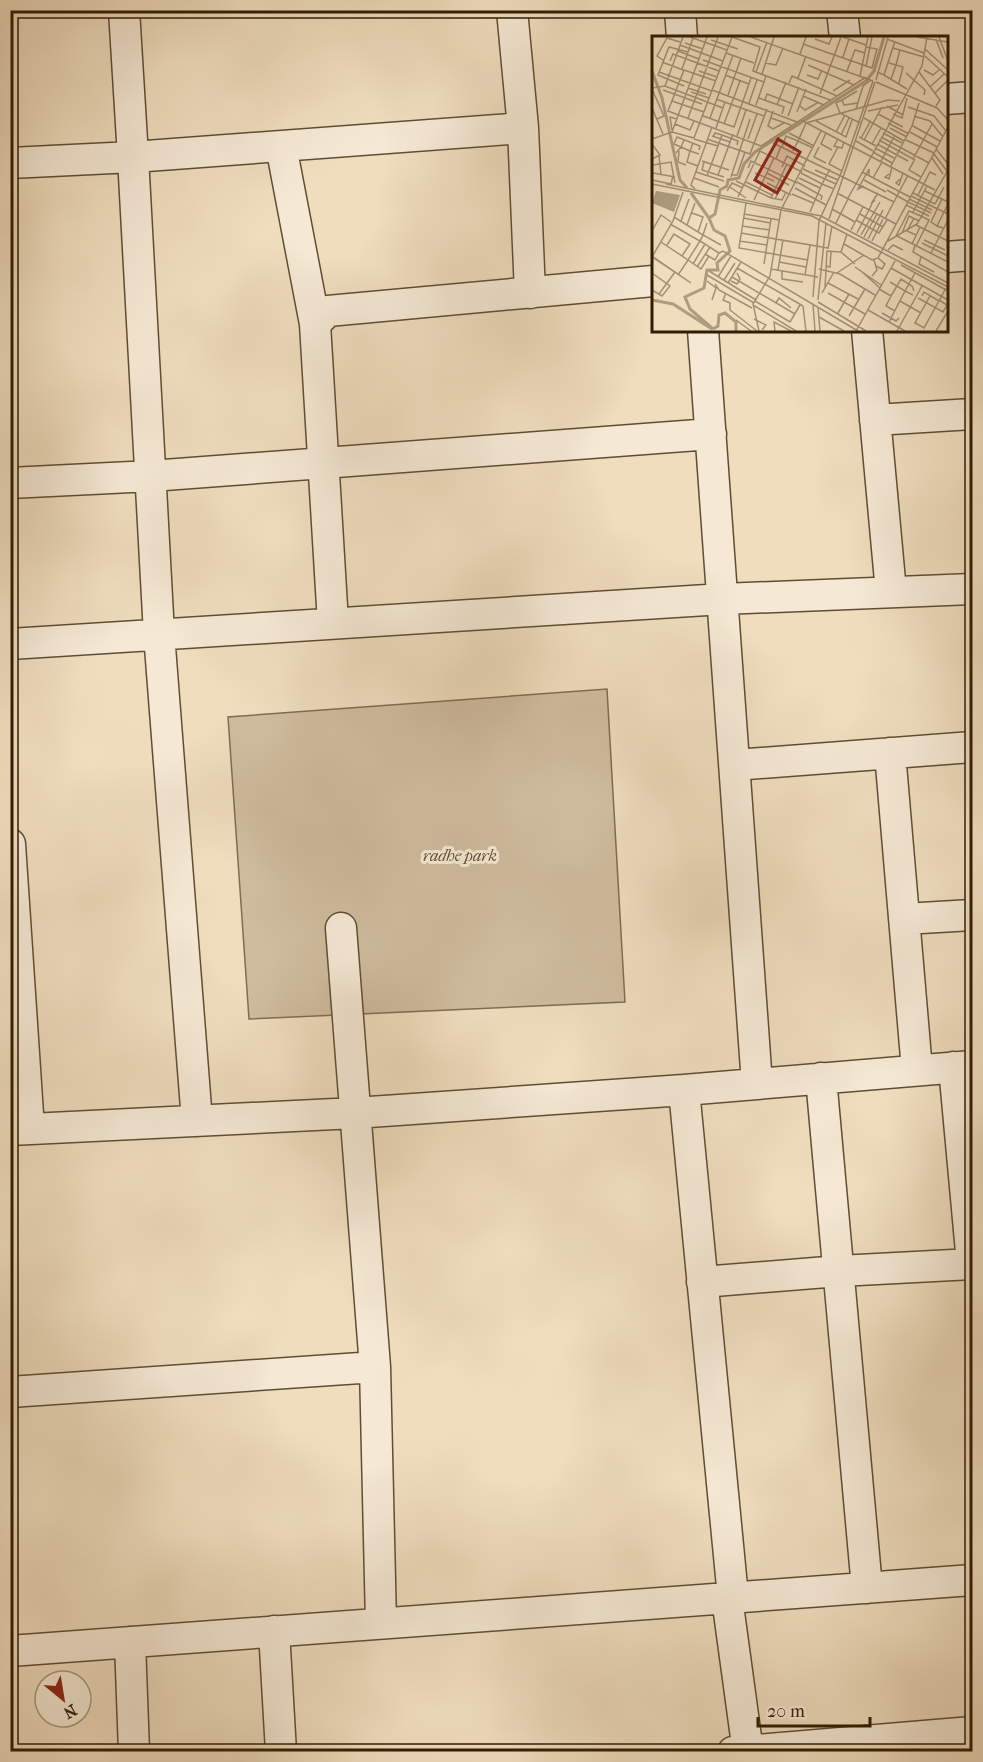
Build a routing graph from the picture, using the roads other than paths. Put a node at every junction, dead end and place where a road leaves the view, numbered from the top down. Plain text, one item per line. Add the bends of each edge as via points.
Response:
1 (124, 10) edge
2 (512, 10) edge
3 (680, 10) edge
4 (842, 10) edge
5 (682, 36) edge
6 (844, 36) edge
7 (972, 97) edge
8 (947, 99) edge
9 (523, 128) junction
10 (281, 146) junction
11 (134, 157) junction
12 (10, 163) edge
13 (972, 255) edge
14 (947, 257) edge
15 (652, 281) edge
16 (530, 292) junction
17 (315, 324) junction
18 (703, 332) edge
19 (867, 332) edge
20 (972, 414) edge
21 (875, 420) junction
22 (711, 434) junction
23 (323, 464) junction
24 (151, 476) junction
25 (10, 483) edge
26 (972, 589) edge
27 (891, 592) junction
28 (723, 599) junction
29 (333, 623) junction
30 (159, 634) junction
31 (10, 644) edge
32 (972, 747) edge
33 (890, 753) junction
34 (735, 765) junction
35 (10, 844) edge
36 (972, 915) edge
37 (904, 919) junction
38 (341, 928) dead end
39 (14, 964) edge
40 (963, 1066) edge
41 (917, 1070) junction
42 (821, 1078) junction
43 (757, 1084) junction
44 (684, 1090) junction
45 (355, 1113) junction
46 (197, 1121) junction
47 (20, 1130) edge
48 (972, 1263) edge
49 (839, 1271) junction
50 (702, 1282) junction
51 (375, 1367) junction
52 (10, 1392) edge
53 (972, 1580) edge
54 (867, 1587) junction
55 (730, 1598) junction
56 (381, 1623) junction
57 (274, 1631) junction
58 (130, 1642) junction
59 (10, 1652) edge
60 (972, 1732) edge
61 (743, 1751) edge
62 (134, 1752) edge
63 (281, 1752) edge

1 - 11 street
2 - 9 street
3 - 5 street
4 - 6 street
7 - 8 street
9 - 10 street
9 - 16 street
10 - 11 street
10 - 17 street
11 - 12 street
11 - 24 street
13 - 14 street
15 - 16 street
16 - 17 street via 328,311
17 - 23 street
18 - 22 street
19 - 21 street
20 - 21 street
21 - 27 street
22 - 23 street
22 - 28 street
23 - 24 street
23 - 29 street
24 - 25 street
24 - 30 street
26 - 27 street
27 - 28 street
28 - 29 street
28 - 34 street
29 - 30 street
30 - 31 street
30 - 46 street
32 - 33 street
33 - 34 street
33 - 37 street
34 - 43 street
35 - 39 street
36 - 37 street
37 - 41 street
38 - 45 street
39 - 47 street
40 - 41 street
40 - 48 street
41 - 42 street
42 - 43 street
42 - 49 street
43 - 44 street
44 - 45 street
44 - 50 street
45 - 46 street
45 - 51 street
46 - 47 street
48 - 49 street
49 - 50 street
49 - 54 street
50 - 55 street
51 - 52 street
51 - 56 street
53 - 54 street
54 - 55 street
55 - 56 street
55 - 61 street
56 - 57 street
57 - 58 street
57 - 63 street
58 - 59 street
58 - 62 street
60 - 61 street

